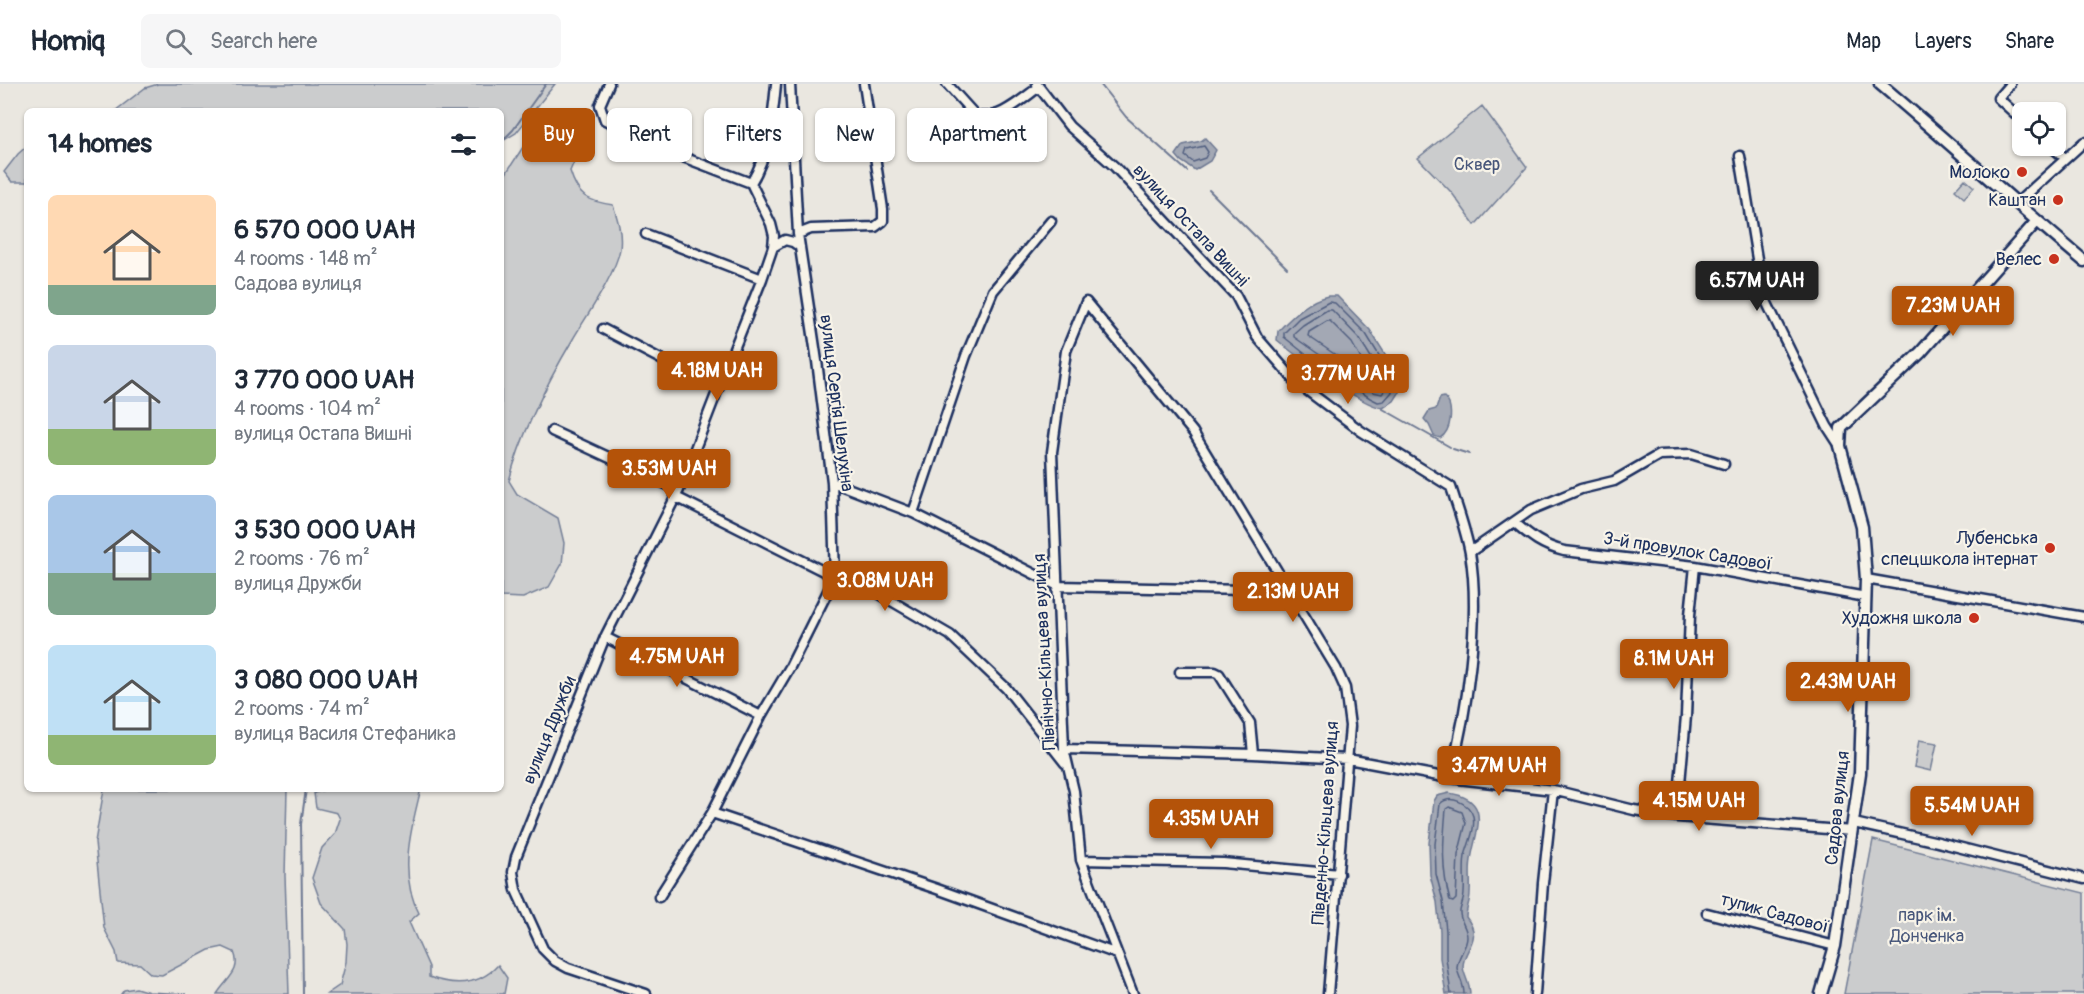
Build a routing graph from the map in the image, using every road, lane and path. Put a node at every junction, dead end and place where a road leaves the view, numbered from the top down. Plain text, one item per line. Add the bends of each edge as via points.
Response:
1 (609, 84) edge
2 (776, 84) edge
3 (790, 84) edge
4 (864, 84) edge
5 (947, 84) edge
6 (1880, 84) edge
7 (2010, 84) edge
8 (1038, 86) edge
9 (2012, 111) edge
10 (2083, 144) edge
11 (1740, 156) dead end
12 (2063, 156) edge
13 (2065, 158) junction
14 (751, 183) junction
15 (2017, 203) junction
16 (1051, 221) dead end
17 (2037, 221) junction
18 (646, 234) dead end
19 (798, 234) junction
20 (773, 247) junction
21 (800, 248) junction
22 (2084, 261) edge
23 (762, 279) junction
24 (1086, 302) joint
25 (603, 329) dead end
26 (718, 388) junction
27 (552, 431) dead end
28 (1840, 441) junction
29 (1724, 464) dead end
30 (832, 482) junction
31 (678, 494) junction
32 (913, 513) junction
33 (1514, 522) junction
34 (1470, 552) junction
35 (1695, 566) junction
36 (835, 577) junction
37 (1866, 579) junction
38 (1058, 586) junction
39 (1288, 591) junction
40 (1866, 597) junction
41 (2084, 617) edge
42 (605, 637) junction
43 (1179, 672) dead end
44 (762, 716) junction
45 (1064, 749) junction
46 (1253, 754) junction
47 (1348, 759) junction
48 (1068, 766) junction
49 (1449, 778) junction
50 (1553, 790) junction
51 (712, 813) junction
52 (1677, 817) junction
53 (1853, 827) junction
54 (1081, 861) junction
55 (1339, 874) junction
56 (2084, 879) edge
57 (659, 897) dead end
58 (1707, 913) dead end
59 (1835, 946) junction
60 (1118, 954) junction
61 (636, 993) edge
62 (646, 994) edge
63 (1133, 994) edge
64 (1328, 994) edge
65 (1535, 994) edge
66 (1821, 994) edge

1 - 14 street via 600,105 605,120 675,154
2 - 14 street via 761,167
3 - 19 street, вулиця Сергія Шелухіна
4 - 19 street via 883,221 875,227 811,229
5 - 8 street, вулиця Остапа Вишні via 980,117 997,114
6 - 15 main road
7 - 9 street via 1998,98
8 - 34 street, вулиця Остапа Вишні via 1069,126 1115,167 1236,296 1257,337 1296,382 1361,430 1451,487
10 - 13 street
11 - 28 street, Садова вулиця via 1767,303 1827,426
12 - 13 street
13 - 15 street
14 - 20 street, вулиця Дружби via 773,230
15 - 17 main road
16 - 32 street via 993,291 966,357
17 - 22 main road
17 - 28 main road via 1921,352 1841,428
18 - 23 street
19 - 21 street, вулиця Сергія Шелухіна
20 - 21 street via 784,240
20 - 23 street, вулиця Дружби
21 - 30 street, вулиця Сергія Шелухіна
23 - 26 street, вулиця Дружби
24 - 38 street, Північно-Кільцева вулиця via 1066,351 1052,452
24 - 39 street, Південно-Кільцева вулиця via 1193,432
25 - 26 street
26 - 31 street, вулиця Дружби
27 - 31 street
28 - 37 main road, Садова вулиця via 1862,527
29 - 33 street via 1691,454 1659,455 1614,481 1560,497
30 - 32 street
30 - 36 street, вулиця Сергія Шелухіна
31 - 36 street
31 - 42 street, вулиця Дружби
32 - 38 street
33 - 34 street
33 - 35 street, 3-й провулок Садової via 1550,548
34 - 49 street, вулиця Остапа Вишні via 1470,664
35 - 40 street, 3-й провулок Садової
35 - 52 street
36 - 44 street, вулиця Сергія Шелухіна
36 - 48 street via 876,592 950,635 1006,688
37 - 40 main road, Садова вулиця
37 - 41 street
38 - 39 street
38 - 45 street, Північно-Кільцева вулиця
39 - 47 street, Південно-Кільцева вулиця via 1345,688 1350,726
40 - 53 main road, Садова вулиця via 1860,773
42 - 44 street
42 - 61 street, вулиця Дружби via 513,872 516,890 543,949 555,961
43 - 46 street via 1219,674 1250,723
44 - 51 street, вулиця Сергія Шелухіна
45 - 46 street
45 - 48 street, Північно-Кільцева вулиця
46 - 47 street
47 - 49 street
47 - 55 street, Південно-Кільцева вулиця
48 - 54 street, Північно-Кільцева вулиця
49 - 50 street
50 - 52 street
50 - 65 street
51 - 57 street, вулиця Сергія Шелухіна
51 - 60 street
52 - 53 street
53 - 56 street via 1949,844
53 - 59 main road, Садова вулиця
54 - 55 street via 1223,863
54 - 60 street, Північно-Кільцева вулиця
55 - 64 street, Південно-Кільцева вулиця
58 - 59 street, тупик Садової
59 - 66 main road, Садова вулиця
60 - 63 street, Північно-Кільцева вулиця
61 - 62 street, вулиця Дружби

